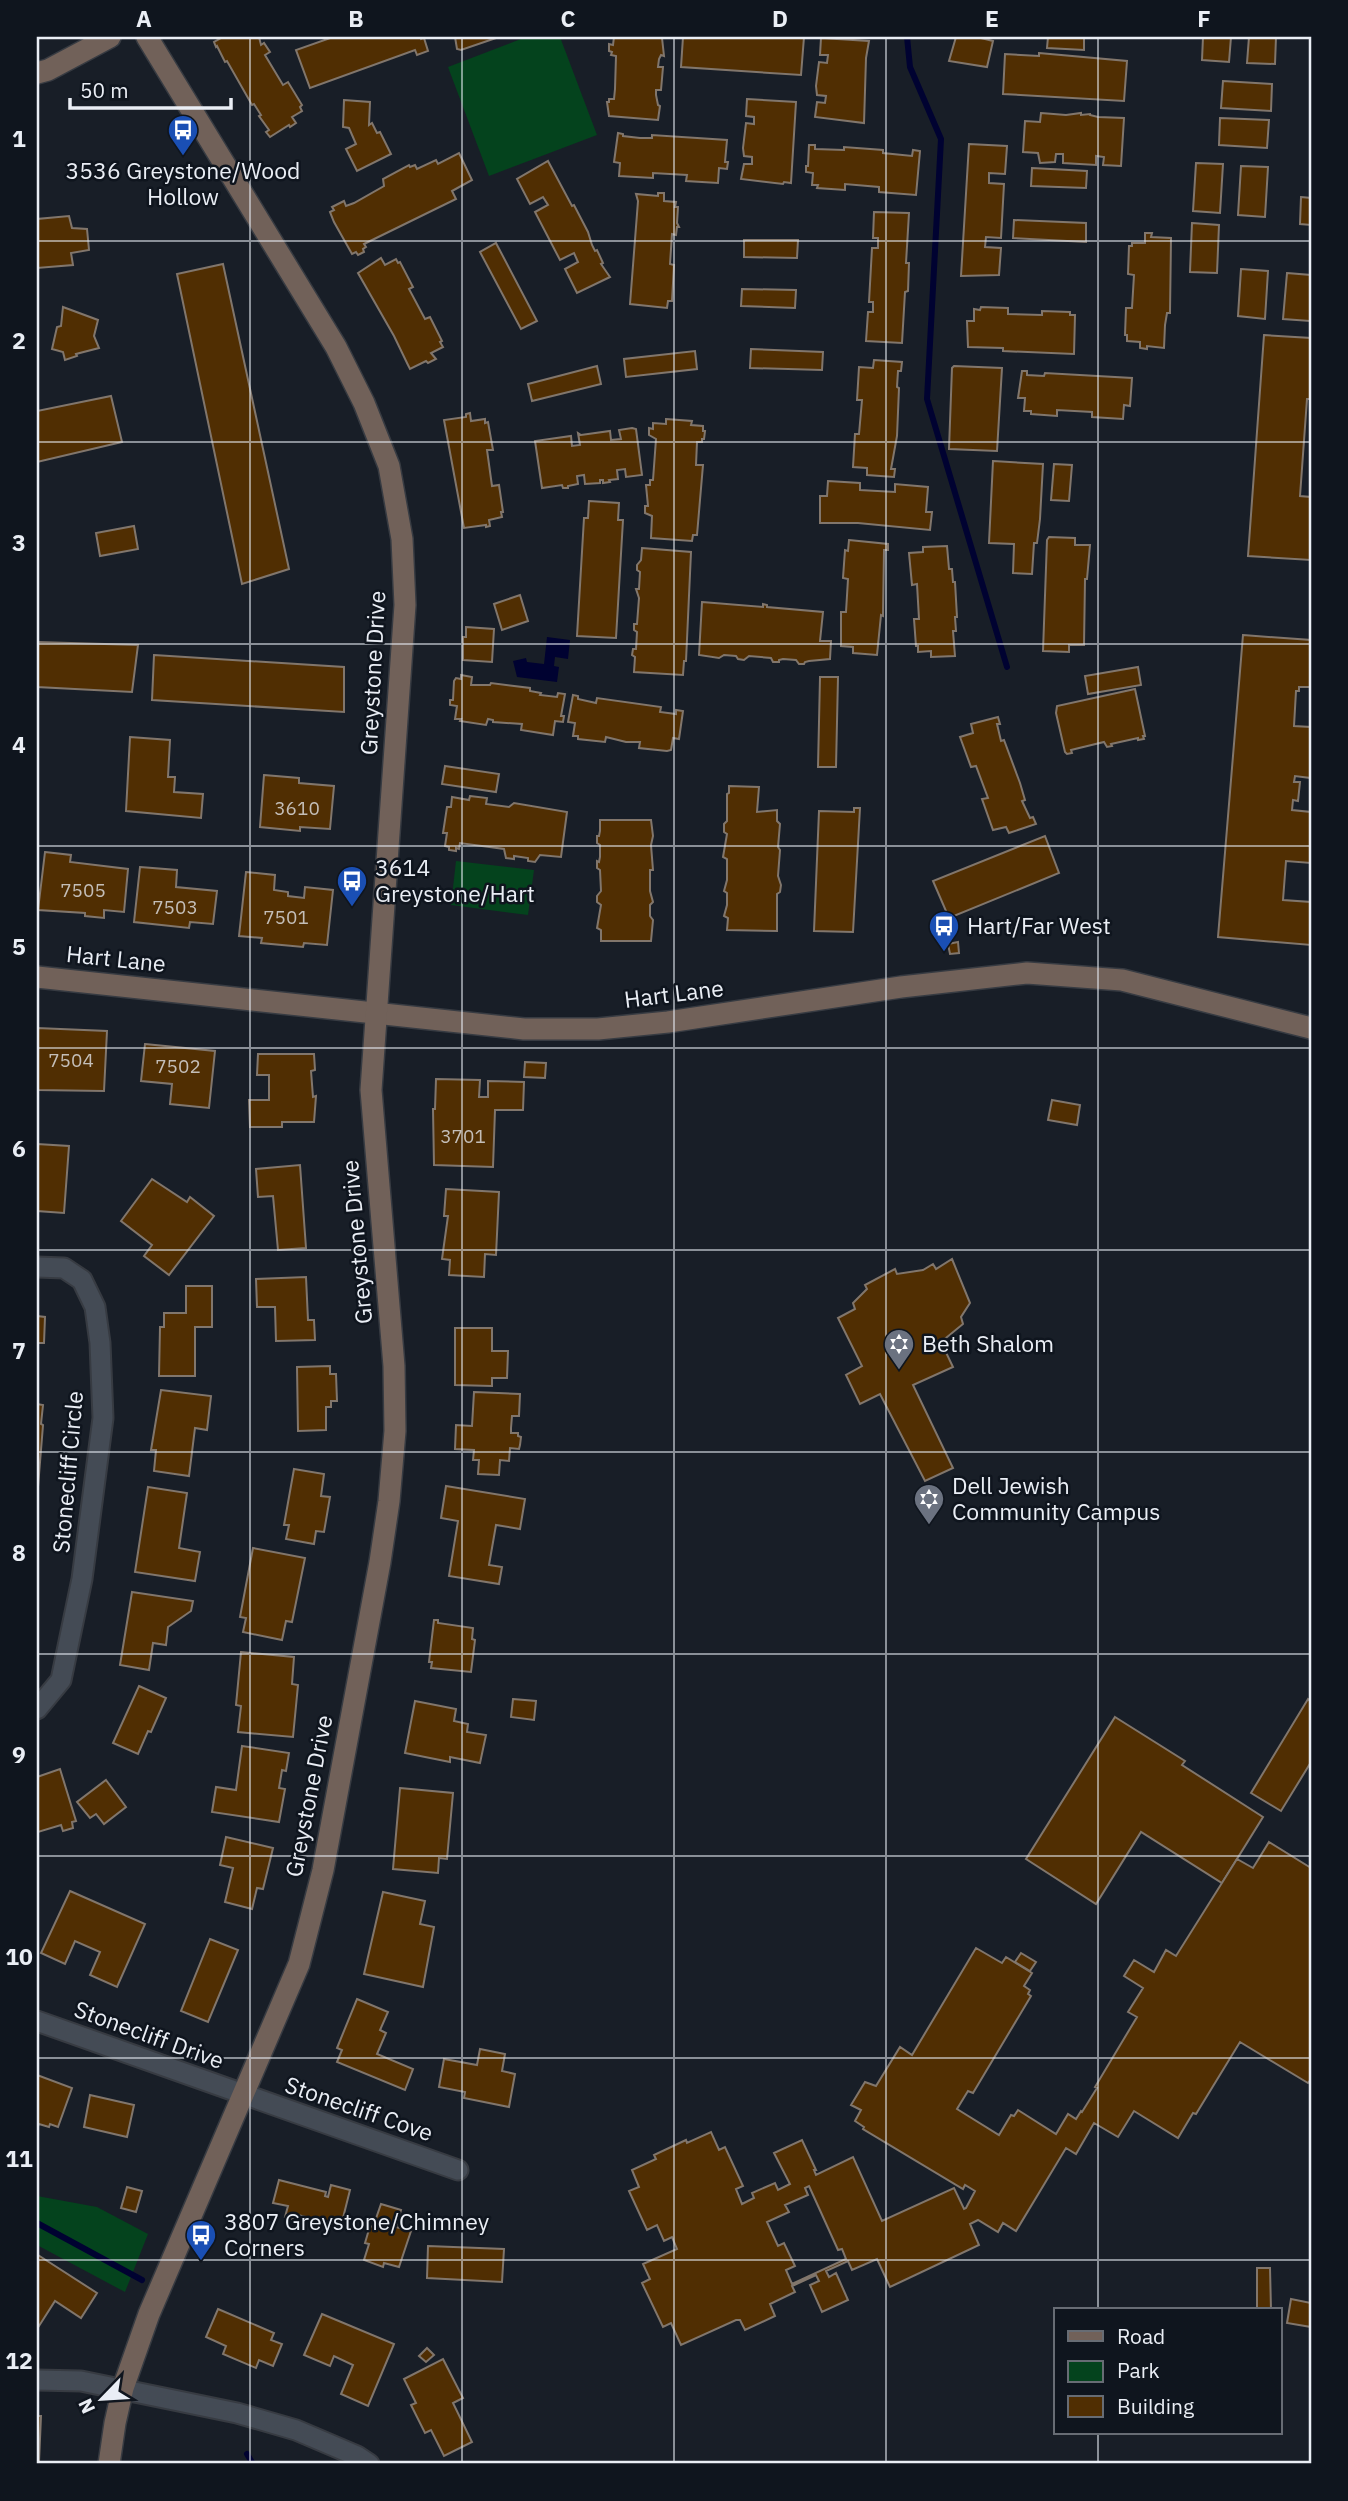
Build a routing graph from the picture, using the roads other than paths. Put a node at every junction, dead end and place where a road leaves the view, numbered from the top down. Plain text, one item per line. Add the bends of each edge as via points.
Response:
1 (110, 37) edge
2 (147, 37) edge
3 (37, 73) edge
4 (37, 977) edge
5 (377, 1012) junction
6 (1311, 1028) edge
7 (37, 1267) edge
8 (37, 1709) edge
9 (37, 2021) edge
10 (244, 2095) junction
11 (458, 2170) dead end
12 (37, 2380) edge
13 (123, 2388) junction
14 (109, 2464) edge
15 (369, 2464) edge

1 - 3 street
2 - 5 street, Greystone Drive via 335,347 389,466 402,539 405,605
4 - 5 street, Hart Lane
5 - 6 street, Hart Lane via 524,1029 598,1029 1027,973 1122,980
5 - 10 street, Greystone Drive via 371,1090 394,1366 389,1501 323,1870 299,1964
7 - 8 street, Stonecliff Circle via 64,1268 82,1280 95,1307 103,1418 82,1579 61,1680
9 - 10 street, Stonecliff Drive
10 - 11 street, Stonecliff Cove
10 - 13 street, Greystone Drive via 149,2314
12 - 13 street
13 - 14 street, Greystone Drive
13 - 15 street via 296,2430

